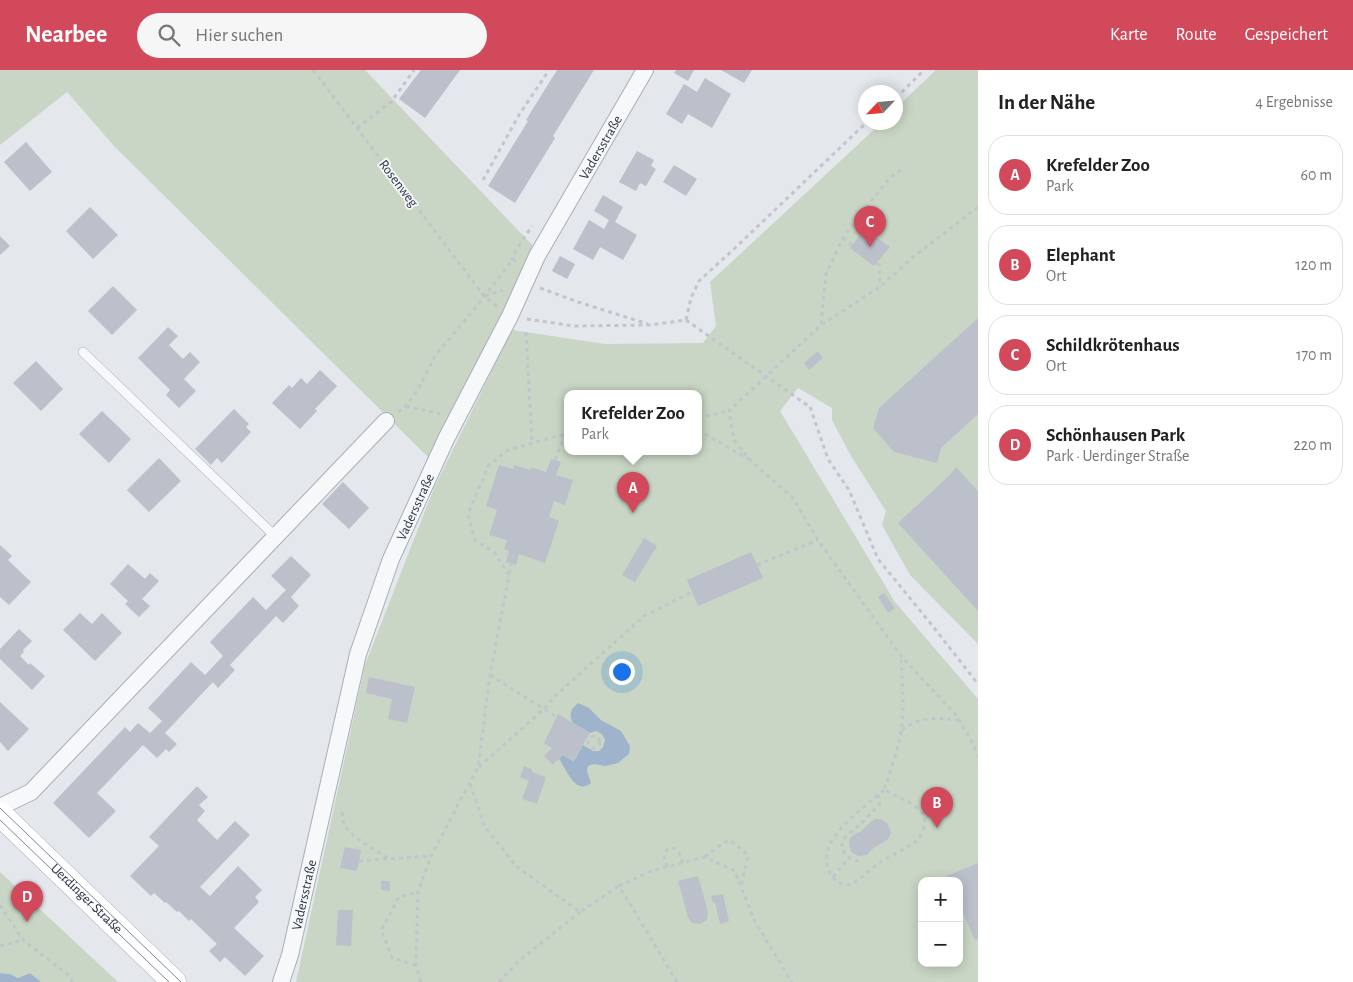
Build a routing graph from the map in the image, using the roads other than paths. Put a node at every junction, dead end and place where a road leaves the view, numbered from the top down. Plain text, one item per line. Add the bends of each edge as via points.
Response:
1 (645, 70) edge
2 (83, 352) dead end
3 (386, 421) dead end
4 (275, 536) junction
5 (0, 807) edge
6 (0, 814) edge
7 (174, 982) edge
8 (281, 982) edge

1 - 8 street, Vadersstraße via 537,256 392,559 358,654
2 - 4 lane
3 - 4 street
4 - 5 street via 32,792
6 - 7 main road, Uerdinger Straße

